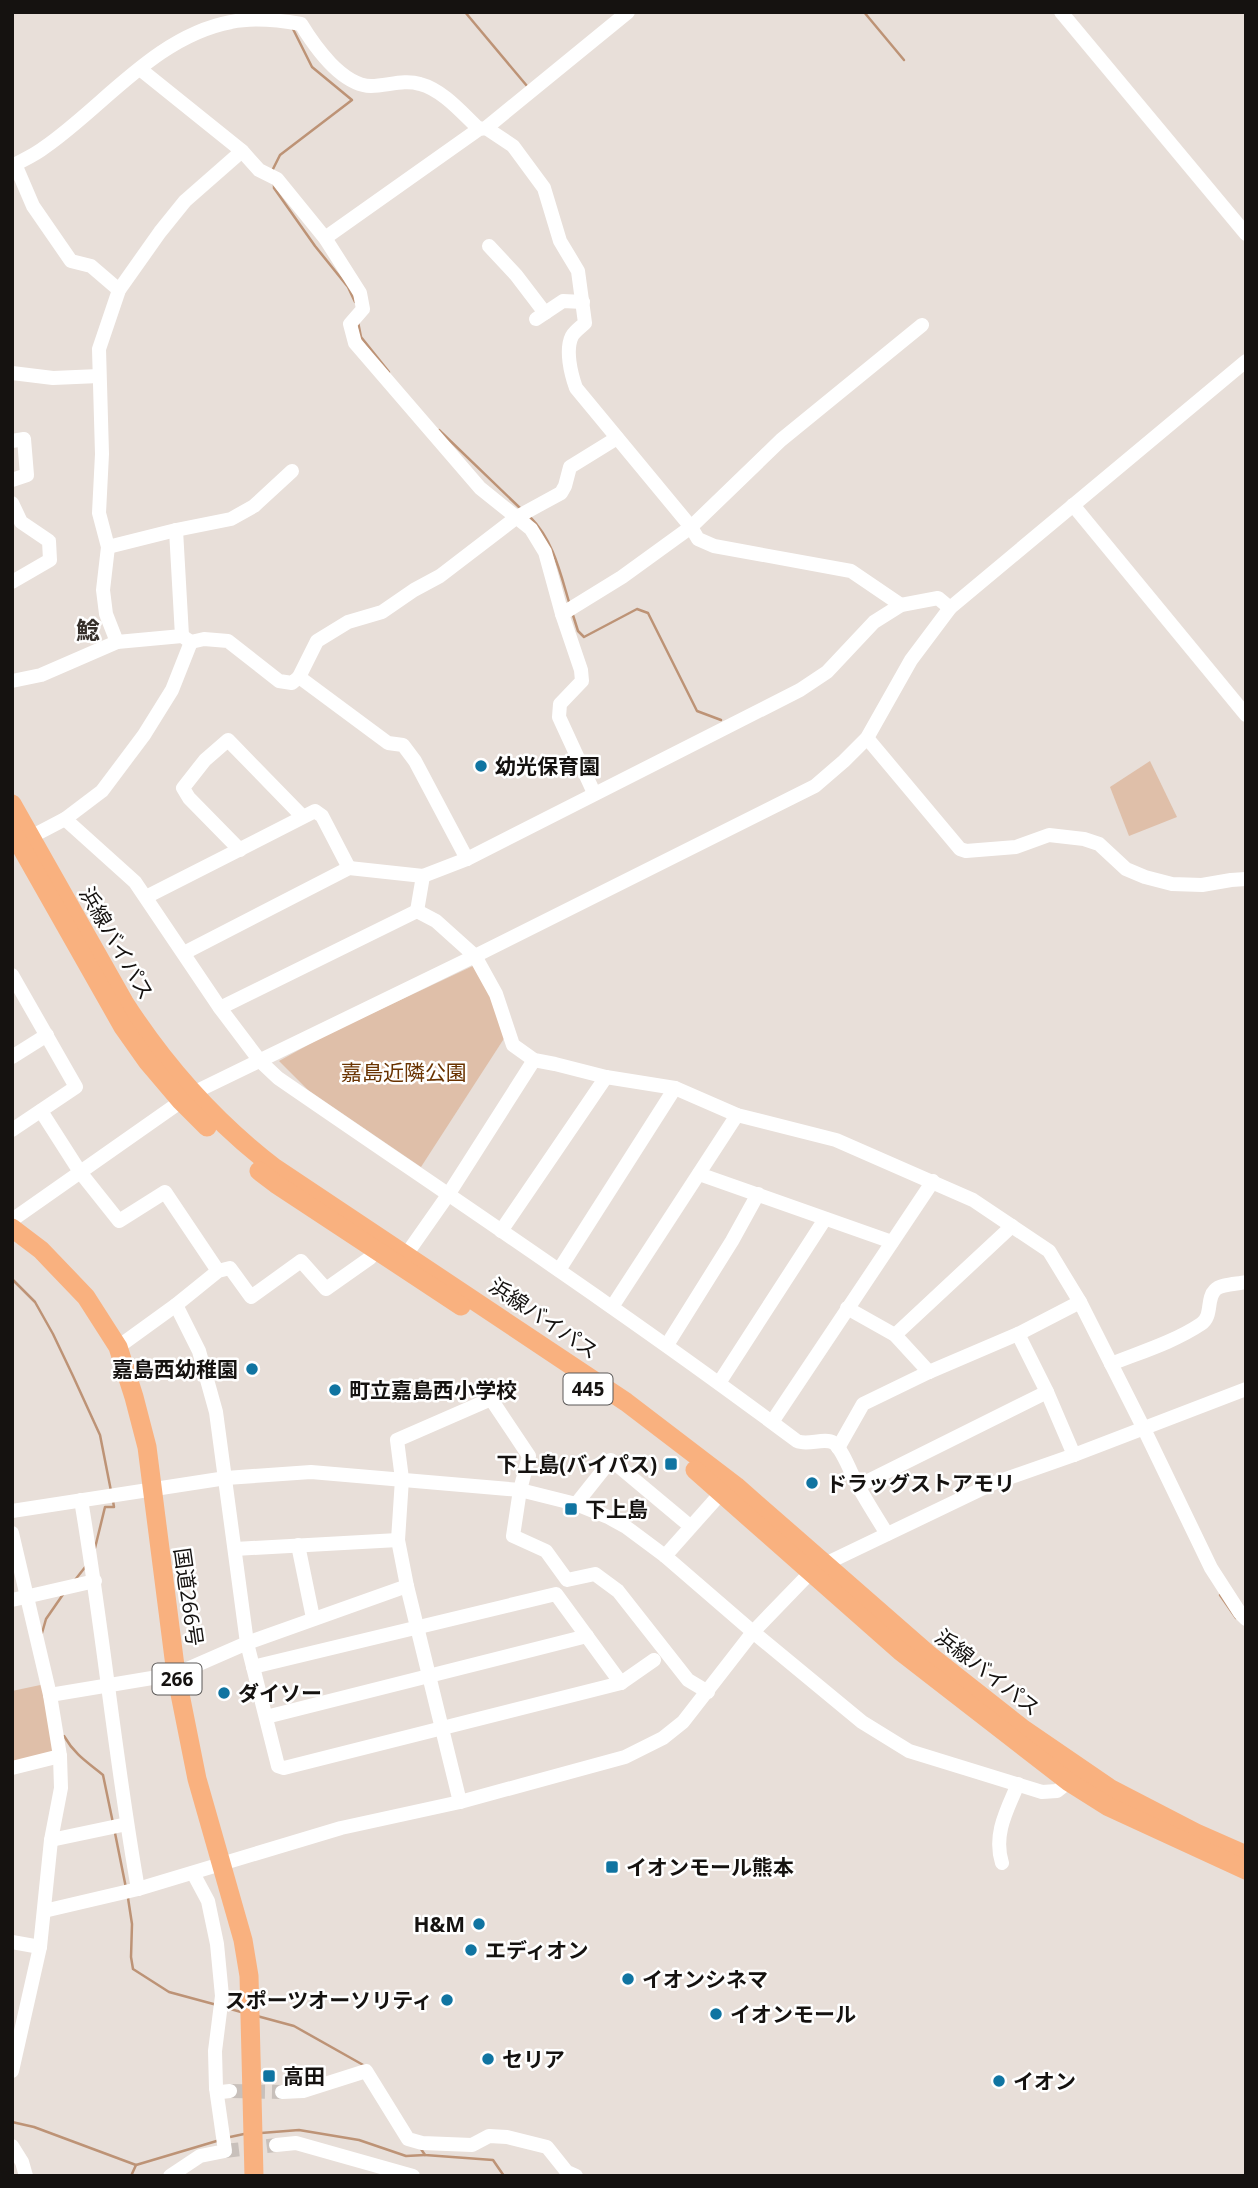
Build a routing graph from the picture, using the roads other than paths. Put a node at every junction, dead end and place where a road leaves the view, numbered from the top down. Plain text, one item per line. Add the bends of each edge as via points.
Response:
1 (628, 12) edge
2 (1061, 12) edge
3 (140, 69) junction
4 (483, 128) junction
5 (242, 152) junction
6 (14, 165) edge
7 (1246, 234) edge
8 (325, 238) junction
9 (489, 246) dead end
10 (120, 290) junction
11 (583, 302) junction
12 (922, 325) dead end
13 (1246, 361) edge
14 (19, 373) edge
15 (99, 376) junction
16 (617, 438) junction
17 (12, 441) edge
18 (292, 471) dead end
19 (12, 480) edge
20 (12, 503) edge
21 (1073, 505) junction
22 (517, 517) junction
23 (691, 527) junction
24 (176, 530) junction
25 (108, 547) junction
26 (12, 582) edge
27 (901, 605) junction
28 (950, 608) junction
29 (562, 614) junction
30 (186, 639) junction
31 (117, 642) junction
32 (299, 677) junction
33 (12, 681) edge
34 (1246, 715) edge
35 (867, 738) junction
36 (594, 793) junction
37 (12, 804) edge
38 (302, 816) junction
39 (65, 819) junction
40 (19, 839) edge
41 (240, 850) junction
42 (467, 859) junction
43 (349, 868) junction
44 (423, 876) junction
45 (1246, 879) edge
46 (146, 897) junction
47 (417, 911) junction
48 (184, 953) junction
49 (475, 957) junction
50 (14, 983) edge
51 (220, 1008) junction
52 (47, 1035) junction
53 (12, 1057) edge
54 (534, 1060) junction
55 (260, 1061) junction
56 (606, 1077) junction
57 (675, 1088) junction
58 (187, 1097) junction
59 (41, 1111) junction
60 (737, 1115) junction
61 (12, 1130) edge
62 (80, 1172) junction
63 (699, 1174) junction
64 (933, 1181) junction
65 (758, 1194) junction
66 (447, 1195) junction
67 (825, 1219) junction
68 (12, 1220) edge
69 (1012, 1226) junction
70 (12, 1228) edge
71 (501, 1231) junction
72 (892, 1242) junction
73 (370, 1258) dead end
74 (402, 1260) junction
75 (559, 1270) junction
76 (218, 1271) junction
77 (1246, 1282) edge
78 (1080, 1303) junction
79 (176, 1306) junction
80 (612, 1307) junction
81 (847, 1308) junction
82 (1018, 1334) junction
83 (895, 1335) junction
84 (667, 1345) junction
85 (118, 1347) junction
86 (1111, 1364) junction
87 (929, 1372) junction
88 (719, 1382) junction
89 (1246, 1389) edge
90 (1047, 1392) junction
91 (772, 1422) junction
92 (1144, 1429) junction
93 (838, 1448) junction
94 (1074, 1455) junction
95 (226, 1478) junction
96 (402, 1479) junction
97 (858, 1486) junction
98 (152, 1489) junction
99 (729, 1489) junction
100 (520, 1490) junction
101 (81, 1500) junction
102 (576, 1504) junction
103 (12, 1511) edge
104 (690, 1526) junction
105 (12, 1533) edge
106 (887, 1534) junction
107 (398, 1540) junction
108 (298, 1545) junction
109 (235, 1549) junction
110 (665, 1556) junction
111 (817, 1568) junction
112 (95, 1581) junction
113 (407, 1586) junction
114 (20, 1599) edge
115 (313, 1618) junction
116 (1246, 1619) edge
117 (417, 1627) junction
118 (753, 1632) junction
119 (587, 1636) junction
120 (247, 1643) junction
121 (654, 1660) dead end
122 (253, 1667) junction
123 (176, 1674) junction
124 (429, 1677) junction
125 (621, 1683) junction
126 (109, 1684) junction
127 (708, 1692) junction
128 (50, 1695) junction
129 (266, 1717) junction
130 (442, 1727) junction
131 (60, 1756) junction
132 (12, 1768) edge
133 (1076, 1777) junction
134 (1018, 1784) junction
135 (460, 1802) junction
136 (127, 1824) junction
137 (51, 1840) junction
138 (1246, 1855) edge
139 (1002, 1863) dead end
140 (220, 1865) junction
141 (1246, 1870) edge
142 (193, 1872) junction
143 (138, 1889) junction
144 (44, 1911) junction
145 (12, 1942) edge
146 (40, 1947) junction
147 (12, 2071) edge
148 (282, 2092) tunnel mouth
149 (276, 2145) tunnel mouth
150 (12, 2146) edge
151 (26, 2176) edge
152 (170, 2176) edge
153 (254, 2176) edge
154 (413, 2176) edge
155 (576, 2176) edge

1 - 4 street
2 - 7 street
3 - 4 street via 160,53 230,22 294,23 351,79 373,86 421,84
3 - 5 street
3 - 6 street via 44,148
4 - 8 street
4 - 11 street via 513,146 544,188 560,241 578,271
5 - 8 street via 258,170 277,178
5 - 10 street via 185,201
6 - 10 street via 33,206 71,261 91,266
8 - 22 street via 360,293 363,309 350,324 355,343 461,468
9 - 11 street via 516,275 540,316 563,301
10 - 15 street via 99,349
11 - 16 street via 584,323 570,344 570,372 576,388
12 - 23 street via 781,440
13 - 21 street
14 - 15 street
15 - 25 street via 99,513
16 - 22 street via 570,467 561,493
16 - 23 street
17 - 19 street via 24,439 27,475
18 - 24 street via 254,506 231,519
20 - 26 street via 20,522 49,541 50,560
21 - 28 street
21 - 34 street
22 - 29 street via 545,552
22 - 32 street via 440,576 382,612 348,622 317,641
23 - 27 street via 698,539 713,546 851,570
23 - 29 street
24 - 25 street
24 - 30 street
25 - 31 street via 103,590
27 - 28 street via 939,598
27 - 36 street via 874,622 827,672 800,690
28 - 35 street via 911,660
29 - 36 street via 582,681 560,704 559,717
30 - 31 street
30 - 32 street via 228,641 279,681 292,683
30 - 39 street via 172,690 144,735 102,791
31 - 33 street via 41,675
32 - 42 street via 388,743 403,745
35 - 45 street via 960,849 1016,847 1049,835 1099,844 1126,869 1172,884
35 - 49 street via 816,786
36 - 42 street
37 - 40 highway, 浜線バイパス / 445
38 - 41 street
38 - 41 street via 228,740 183,788
38 - 43 street via 315,811 322,816
39 - 40 street
39 - 46 street
40 - 58 highway, 浜線バイパス / 445 via 122,1027 147,1061
41 - 46 street
42 - 44 street
43 - 44 street
43 - 48 street
44 - 47 street
46 - 48 street
47 - 49 street via 436,921
47 - 51 street
48 - 51 street
49 - 54 street via 496,994 513,1045
49 - 55 street
50 - 52 street
51 - 55 street
52 - 53 street
52 - 59 street via 76,1087
54 - 56 street
54 - 66 street
55 - 58 street
55 - 66 street
56 - 57 street
56 - 71 street
57 - 60 street
57 - 75 street
58 - 62 street
58 - 74 highway, 浜線バイパス / 445 via 231,1150 276,1184
59 - 61 street
59 - 62 street
60 - 63 street
60 - 64 street via 836,1140
62 - 68 street
62 - 76 street via 118,1221 165,1192
63 - 65 street
63 - 80 street
64 - 69 street
64 - 72 street
65 - 67 street
65 - 84 street
66 - 71 street
66 - 74 street
67 - 72 street
67 - 88 street
69 - 78 street via 1049,1251
69 - 83 street
70 - 85 highway, 国道266号 / 266 via 41,1250 86,1297
71 - 75 street
72 - 81 street
73 - 76 street via 326,1289 301,1261 251,1297 230,1268
74 - 99 highway, 浜線バイパス / 445
75 - 80 street
76 - 79 street
77 - 86 street via 1217,1288 1203,1323
78 - 82 street
78 - 86 street
79 - 85 street
79 - 95 street via 199,1351 216,1412
80 - 84 street
81 - 83 street
81 - 91 street
82 - 87 street
82 - 90 street
83 - 87 street
84 - 88 street
85 - 98 highway, 国道266号 / 266 via 146,1447
86 - 92 street
87 - 93 street via 863,1404
88 - 91 street
89 - 92 street
90 - 94 street
90 - 97 street
91 - 93 street via 796,1441 828,1441
92 - 94 street
92 - 116 street via 1211,1568
93 - 97 street
94 - 106 street via 994,1483
95 - 96 street via 312,1472
95 - 98 street
95 - 109 street
96 - 100 street
96 - 100 street via 397,1440 491,1399 529,1456
96 - 107 street
97 - 106 street
98 - 101 street
98 - 123 highway, 国道266号 / 266
99 - 104 street
99 - 111 highway, 浜線バイパス / 445
100 - 102 street
100 - 127 street via 513,1536 546,1551 568,1580 595,1574 618,1591 688,1680
101 - 103 street
101 - 112 street
102 - 104 street via 611,1461
102 - 110 street via 626,1527
104 - 110 street
105 - 114 street
106 - 111 street
107 - 108 street
107 - 113 street
108 - 109 street
108 - 115 street
109 - 120 street
110 - 118 street
111 - 118 street
111 - 133 highway, 浜線バイパス / 445 via 900,1651
112 - 114 street
112 - 126 street
113 - 115 street
113 - 117 street
114 - 128 street
115 - 120 street
117 - 119 street via 556,1594
117 - 122 street
117 - 124 street
118 - 127 street
118 - 134 street via 862,1722 909,1751
119 - 124 street
119 - 125 street
120 - 122 street
120 - 123 street
121 - 125 street
122 - 129 street
123 - 126 street
123 - 140 highway, 国道266号 / 266
124 - 129 street
124 - 130 street
125 - 130 street
126 - 128 street
126 - 136 street
127 - 135 street via 683,1723 625,1758
128 - 131 street
129 - 130 street via 278,1766 284,1769
130 - 135 street
131 - 132 street
131 - 137 street via 61,1788
133 - 134 street via 1049,1792
133 - 138 highway, 浜線バイパス / 445 via 1111,1789
133 - 141 highway, 浜線バイパス / 445 via 1107,1806
134 - 139 street via 998,1840
135 - 140 street via 341,1828
136 - 137 street
136 - 143 street
137 - 144 street
140 - 142 street
140 - 153 highway, 国道266号 / 266 via 249,1976
142 - 143 street
142 - 152 street via 208,1901 220,1970 222,1996 215,2051 223,2090 225,2151 200,2156
143 - 144 street
144 - 146 street
145 - 146 street
146 - 147 street
148 - 155 street via 303,2091 366,2071 408,2139 472,2145 489,2136 507,2137 547,2147 567,2172
149 - 154 street via 296,2143
150 - 151 street

